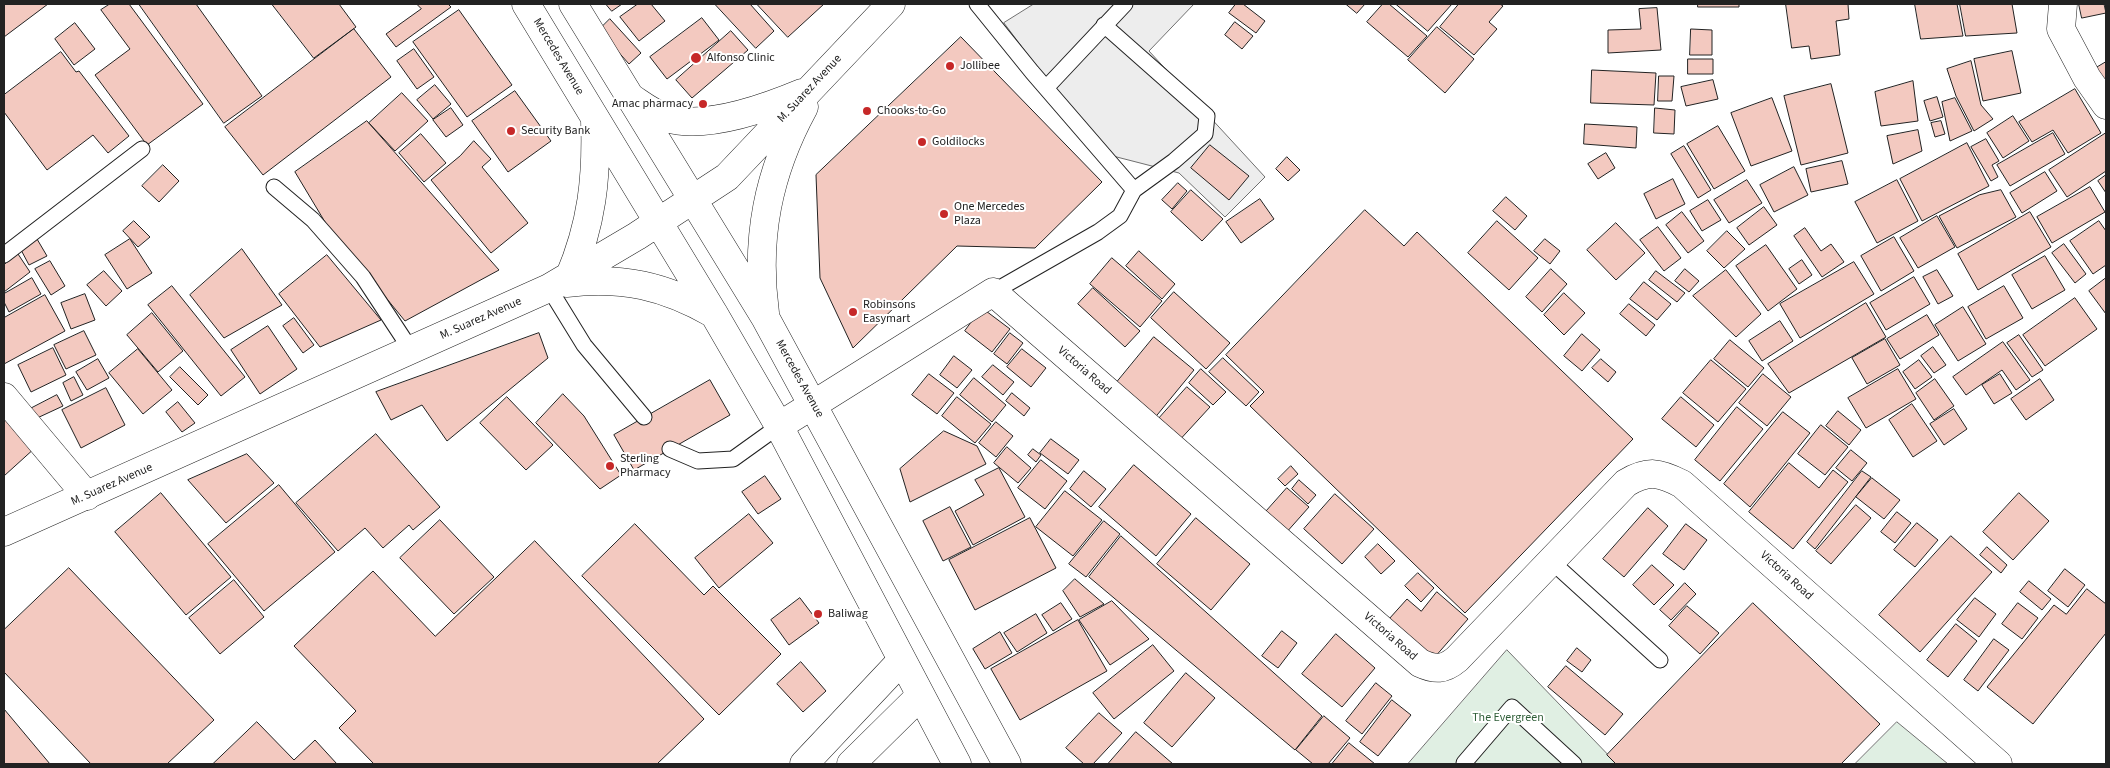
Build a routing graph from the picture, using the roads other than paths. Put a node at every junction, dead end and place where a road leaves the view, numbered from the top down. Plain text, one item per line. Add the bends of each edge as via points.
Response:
1 (526, 4) edge
2 (573, 4) edge
3 (891, 4) edge
4 (977, 4) edge
5 (1125, 4) edge
6 (2063, 4) edge
7 (1104, 25) junction
8 (813, 84) junction
9 (1046, 88) junction
10 (626, 94) junction
11 (2106, 104) edge
12 (594, 118) junction
13 (142, 149) dead end
14 (274, 187) dead end
15 (1134, 190) junction
16 (692, 200) junction
17 (658, 223) junction
18 (4, 255) edge
19 (559, 283) junction
20 (993, 292) junction
21 (714, 314) junction
22 (766, 319) junction
23 (410, 350) junction
24 (4, 397) edge
25 (813, 404) junction
26 (644, 417) dead end
27 (779, 426) junction
28 (670, 449) dead end
29 (87, 496) junction
30 (4, 532) edge
31 (1551, 561) junction
32 (1660, 660) dead end
33 (901, 662) junction
34 (920, 696) junction
35 (1464, 763) dead end
36 (804, 764) edge
37 (851, 764) edge
38 (957, 764) edge
39 (1007, 764) edge
40 (1574, 764) edge
41 (1998, 764) edge

1 - 12 street, Mercedes Avenue
2 - 10 street, Mercedes Avenue
3 - 8 street, M. Suarez Avenue
4 - 9 lane
5 - 7 lane
6 - 11 street via 2061,29 2087,78
7 - 9 lane
7 - 15 lane via 1207,116 1205,134
8 - 10 street via 740,114 697,121 667,118
8 - 16 street, M. Suarez Avenue via 727,177
8 - 22 street via 786,143 769,194 761,258
9 - 15 lane
10 - 16 street, Mercedes Avenue
12 - 17 street, Mercedes Avenue
12 - 19 street via 593,197 582,245
13 - 18 lane
14 - 23 lane via 313,220 363,277
15 - 20 lane via 1120,216 1098,232
16 - 17 street, M. Suarez Avenue
16 - 22 street, Mercedes Avenue
17 - 19 street, M. Suarez Avenue
17 - 21 street, Mercedes Avenue
19 - 21 street via 591,280 631,282 670,292
19 - 23 street, M. Suarez Avenue
19 - 26 lane via 584,345
20 - 25 street
20 - 31 street, Victoria Road via 1420,663 1430,668 1440,669 1457,659
21 - 27 street, Mercedes Avenue
22 - 25 street, Mercedes Avenue
23 - 29 street, M. Suarez Avenue
24 - 29 street
25 - 27 street
25 - 39 street, Mercedes Avenue
27 - 28 lane via 733,459 698,461
27 - 33 street, Mercedes Avenue
29 - 30 street, M. Suarez Avenue
31 - 32 lane
31 - 41 street, Victoria Road via 1626,483 1639,475 1654,473 1668,476 1682,484
33 - 34 street, Mercedes Avenue
33 - 36 street
34 - 37 street
34 - 38 street, Mercedes Avenue
35 - 40 lane via 1512,707

